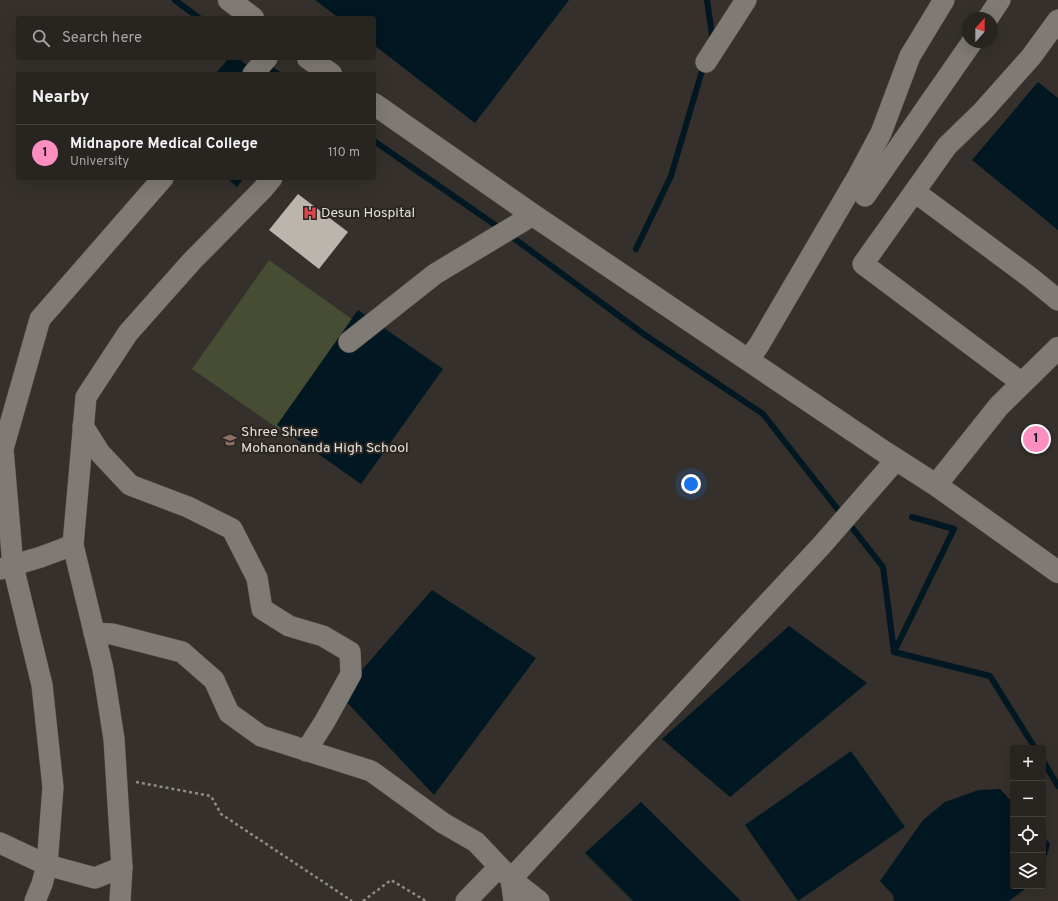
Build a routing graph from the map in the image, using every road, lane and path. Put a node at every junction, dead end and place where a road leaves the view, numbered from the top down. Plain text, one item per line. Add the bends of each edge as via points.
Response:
1 (229, 0) edge
2 (746, 0) edge
3 (944, 0) edge
4 (1000, 0) edge
5 (992, 12) edge
6 (250, 16) edge
7 (1058, 20) edge
8 (968, 48) edge
9 (265, 60) edge
10 (311, 60) edge
11 (706, 62) dead end
12 (255, 72) edge
13 (328, 72) edge
14 (376, 105) edge
15 (161, 180) edge
16 (270, 180) edge
17 (915, 192) junction
18 (865, 196) dead end
19 (533, 215) junction
20 (1058, 300) edge
21 (349, 342) dead end
22 (1058, 348) edge
23 (748, 360) junction
24 (1022, 383) junction
25 (83, 426) junction
26 (896, 460) junction
27 (936, 485) junction
28 (73, 545) junction
29 (6, 568) edge
30 (1058, 572) edge
31 (94, 633) junction
32 (306, 751) junction
33 (116, 778) junction
34 (0, 843) edge
35 (47, 865) junction
36 (122, 867) junction
37 (505, 873) junction
38 (35, 901) edge
39 (120, 901) edge
40 (352, 901) edge
41 (363, 901) edge
42 (426, 901) edge
43 (466, 901) edge
44 (514, 901) edge
45 (539, 901) edge

1 - 6 main road
2 - 11 street
3 - 23 street via 910,56 881,133 858,176
4 - 5 street
7 - 17 street via 1031,57 982,112 947,146
8 - 18 street
9 - 12 street
10 - 13 main road
14 - 19 main road
15 - 29 street via 40,319 3,449
16 - 25 street via 192,261 128,333 86,397
17 - 20 street
17 - 24 street via 863,264
19 - 21 street via 435,274
19 - 23 main road
22 - 24 main road
23 - 26 main road
24 - 27 main road via 999,406
25 - 28 street
25 - 32 street via 100,453 130,485 188,507 232,529 257,578 262,608 289,626 323,636 350,652 351,674
26 - 27 main road
26 - 37 street via 816,551
27 - 30 main road
28 - 29 street
28 - 31 street
29 - 35 street via 42,685 53,787
31 - 32 street via 112,634 182,652 214,680 229,713 261,736
31 - 33 street via 105,677 114,739
32 - 37 street via 371,771 443,823 476,842
33 - 36 street
33 - 40 path via 211,796 220,814
34 - 35 street
35 - 36 street via 95,878
35 - 38 street
36 - 39 street
37 - 43 street
37 - 44 street
37 - 45 street
41 - 42 path via 391,880

